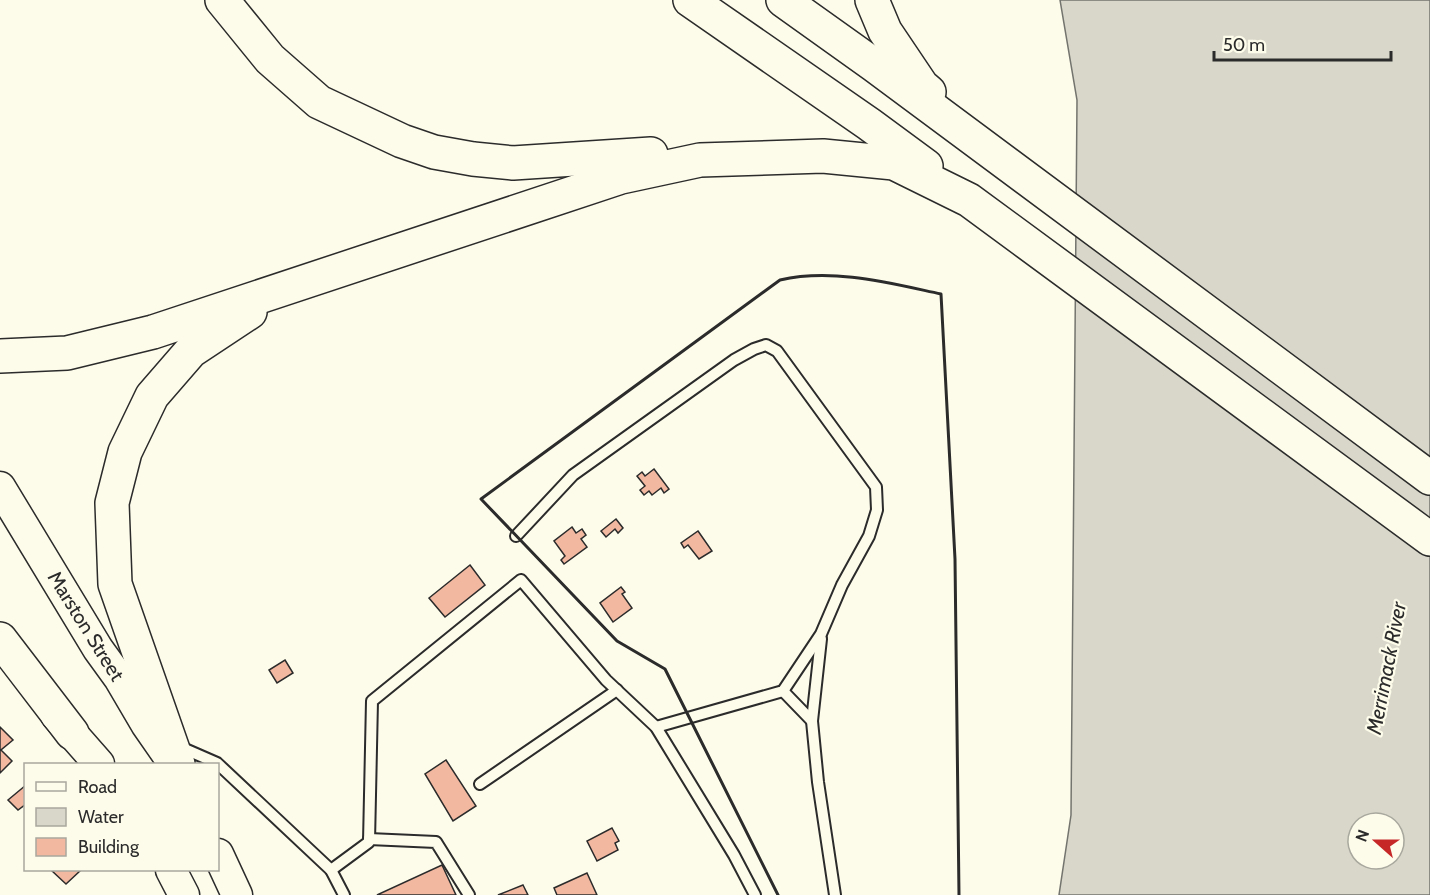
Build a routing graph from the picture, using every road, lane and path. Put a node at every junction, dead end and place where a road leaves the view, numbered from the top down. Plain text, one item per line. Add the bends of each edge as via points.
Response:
1 (222, 0) edge
2 (690, 0) edge
3 (783, 0) edge
4 (872, 0) edge
5 (700, 160) junction
6 (290, 287) junction
7 (0, 356) edge
8 (1430, 471) edge
9 (1430, 478) edge
10 (0, 487) edge
11 (516, 536) dead end
12 (1430, 538) edge
13 (821, 634) junction
14 (0, 639) edge
15 (0, 652) edge
16 (617, 690) junction
17 (783, 691) junction
18 (812, 722) junction
19 (656, 727) junction
20 (72, 733) junction
21 (174, 757) edge
22 (97, 763) edge
23 (217, 763) edge
24 (219, 765) edge
25 (480, 784) dead end
26 (369, 839) junction
27 (219, 856) edge
28 (331, 870) junction
29 (172, 871) edge
30 (184, 895) edge
31 (237, 895) edge
32 (344, 895) edge
33 (469, 895) edge
34 (755, 895) edge
35 (835, 895) edge

1 - 5 highway via 270,59 319,102 434,152 513,163 670,153
2 - 12 highway via 869,124
3 - 9 highway
4 - 8 highway via 885,31 921,86 980,138
5 - 6 highway via 621,177
5 - 12 highway via 823,156 894,163 969,200
6 - 7 highway via 153,332 68,353
6 - 21 highway via 191,351 152,396 125,452 112,503 115,584
10 - 21 main road, Marston Street via 98,650 146,723
11 - 13 lane via 573,475 734,360 766,345 777,351 876,487 877,510 869,536
13 - 17 lane
13 - 18 lane
14 - 20 highway
15 - 20 main road
16 - 19 lane
16 - 25 lane
16 - 26 lane via 521,580 372,701
17 - 18 lane
17 - 19 lane
18 - 35 lane
19 - 34 lane
20 - 22 main road
21 - 23 lane
24 - 28 lane
26 - 28 lane
26 - 33 lane via 436,842
27 - 31 main road
28 - 32 lane
29 - 30 main road

